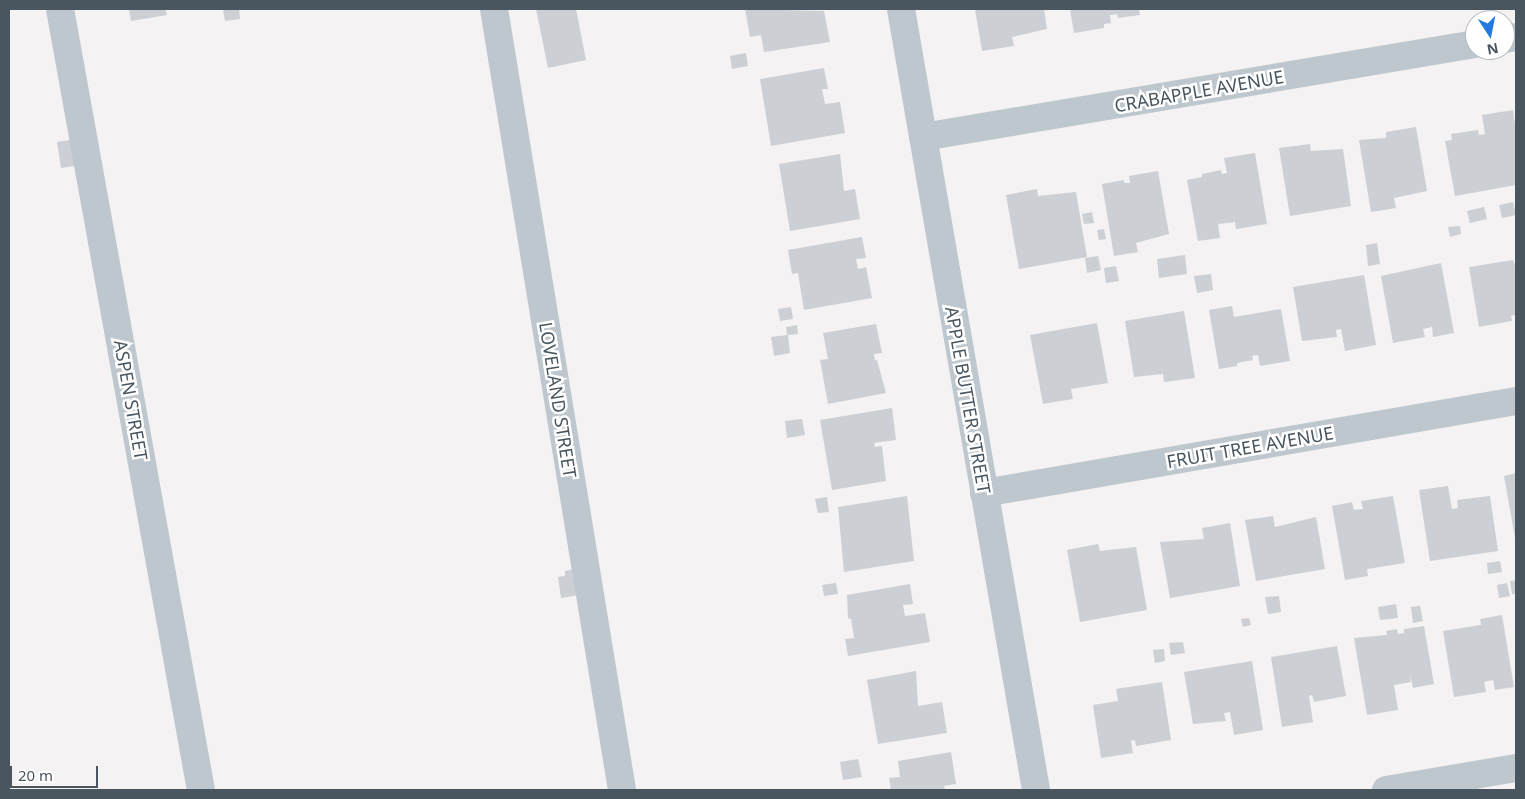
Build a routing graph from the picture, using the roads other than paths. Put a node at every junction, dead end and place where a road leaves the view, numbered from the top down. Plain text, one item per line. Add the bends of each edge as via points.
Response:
1 (60, 9) edge
2 (494, 9) edge
3 (901, 9) edge
4 (1465, 46) edge
5 (923, 138) junction
6 (1516, 401) edge
7 (984, 493) junction
8 (1516, 768) edge
9 (201, 790) edge
10 (622, 790) edge
11 (1036, 790) edge
12 (1386, 790) edge

1 - 9 street, ASPEN STREET
2 - 10 street, LOVELAND STREET
3 - 5 street, APPLE BUTTER STREET
4 - 5 street, CRABAPPLE AVENUE
5 - 7 street, APPLE BUTTER STREET
6 - 7 street, FRUIT TREE AVENUE
7 - 11 street, APPLE BUTTER STREET
8 - 12 street

